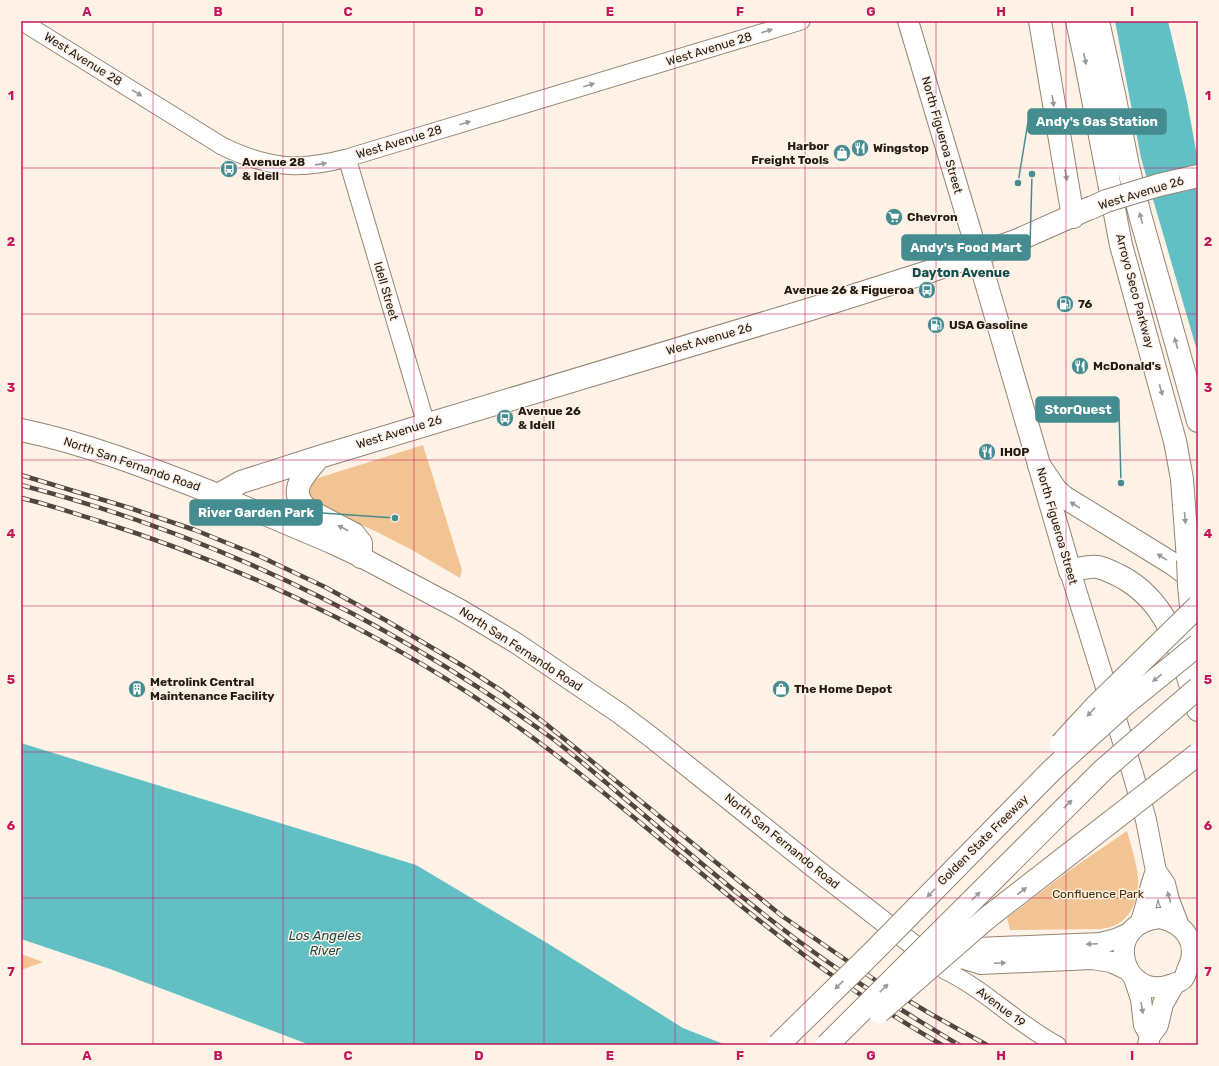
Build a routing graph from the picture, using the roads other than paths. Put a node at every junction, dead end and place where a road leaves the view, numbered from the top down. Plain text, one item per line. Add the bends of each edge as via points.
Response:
1 (21, 21) edge
2 (801, 21) edge
3 (908, 21) edge
4 (1040, 21) edge
5 (1077, 21) edge
6 (1098, 21) edge
7 (347, 158) junction
8 (1198, 176) edge
9 (1082, 212) junction
10 (978, 255) junction
11 (1198, 421) edge
12 (426, 424) junction
13 (21, 430) edge
14 (319, 457) junction
15 (1039, 465) junction
16 (218, 495) junction
17 (361, 557) junction
18 (1070, 571) junction
19 (1194, 584) edge
20 (1198, 606) edge
21 (1198, 645) edge
22 (1198, 656) edge
23 (1198, 688) edge
24 (1198, 710) edge
25 (1198, 754) edge
26 (1198, 767) edge
27 (1098, 832) junction
28 (979, 844) junction
29 (1156, 871) junction
30 (1134, 929) junction
31 (1188, 932) edge
32 (962, 958) junction
33 (941, 967) junction
34 (1131, 974) junction
35 (1185, 978) edge
36 (1149, 1041) edge
37 (778, 1045) edge
38 (827, 1045) edge
39 (844, 1045) edge
40 (1033, 1045) edge
41 (1057, 1045) edge

1 -> 7 street, West Avenue 28 via 241,156 282,166 327,164
7 -> 2 street, West Avenue 28
3 - 10 main road, North Figueroa Street
4 -> 9 main road
5 -> 19 main road, Arroyo Seco Parkway, bridge via 1122,245 1175,440 1182,479 1188,560
11 -> 6 main road, Arroyo Seco Parkway via 1140,215
7 - 12 street, Idell Street
8 - 9 main road, West Avenue 26, bridge via 1106,200
9 - 10 main road, West Avenue 26
10 - 12 main road, West Avenue 26 via 811,309
10 - 15 main road, North Figueroa Street
12 - 14 main road, West Avenue 26
13 - 16 main road, North San Fernando Road via 93,449
14 - 16 main road, West Avenue 26 via 241,482
17 -> 14 main road via 361,543 354,534 308,510 298,498 297,489 300,481
15 - 18 main road, North Figueroa Street
19 -> 15 main road via 1173,564 1064,498
16 - 17 main road, North San Fernando Road
17 - 33 main road, North San Fernando Road via 503,635 619,713
18 - 24 main road via 1090,567 1111,571 1147,596 1162,614 1177,642
18 - 29 main road, North Figueroa Street via 1133,774 1146,820
19 - 22 main road, Arroyo Seco Parkway via 1193,629
20 -> 28 main road, bridge via 1097,705 1027,781
21 -> 28 main road, Golden State Freeway, bridge via 1124,705 1052,770
38 -> 23 main road, bridge via 1103,770
25 - 27 main road, bridge
26 - 27 main road, bridge
39 -> 27 main road, bridge via 987,918
28 -> 37 main road, Golden State Freeway, bridge
29 - 30 main road via 1150,885 1147,904
31 -> 29 main road, North Figueroa Street
30 - 31 main road via 1151,919 1160,918 1170,920
30 -> 32 main road via 1116,939 1100,943 977,948
30 - 34 main road via 1125,942 1123,952
31 - 35 main road via 1192,953
32 - 33 main road
32 -> 34 main road via 981,964 1092,959 1111,962
33 - 40 street, Avenue 19 via 975,1002
33 - 41 street, Avenue 19 via 960,977 1022,1024
34 - 35 main road via 1143,984 1152,987 1164,987
34 -> 36 main road via 1140,999
35 - 36 main road via 1163,1004 1158,1025

